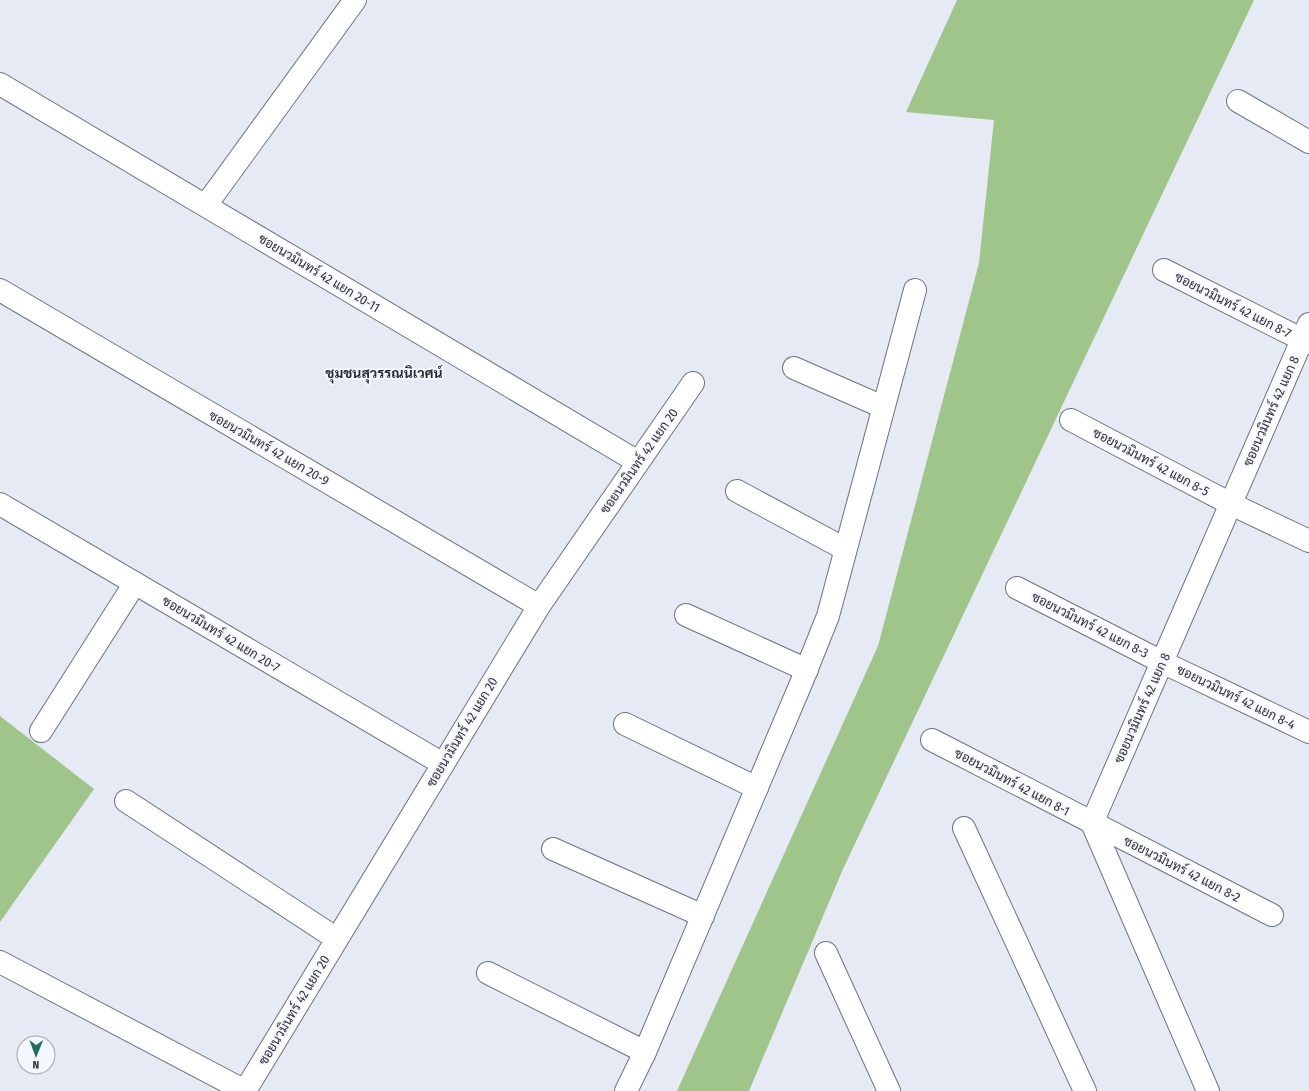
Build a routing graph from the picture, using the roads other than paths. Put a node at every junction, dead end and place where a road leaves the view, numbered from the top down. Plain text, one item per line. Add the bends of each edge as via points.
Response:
1 (355, 0) edge
2 (0, 84) edge
3 (1238, 101) dead end
4 (1309, 142) edge
5 (206, 206) junction
6 (1164, 270) dead end
7 (0, 290) edge
8 (915, 290) dead end
9 (1307, 336) edge
10 (794, 368) dead end
11 (693, 383) dead end
12 (883, 407) junction
13 (1072, 420) dead end
14 (638, 462) junction
15 (737, 491) dead end
16 (0, 504) edge
17 (1231, 504) junction
18 (1309, 541) edge
19 (846, 549) junction
20 (135, 583) junction
21 (1017, 588) dead end
22 (539, 606) junction
23 (686, 615) dead end
24 (1162, 662) junction
25 (807, 670) junction
26 (625, 724) dead end
27 (41, 731) dead end
28 (1309, 732) edge
29 (932, 740) dead end
30 (443, 764) junction
31 (757, 788) junction
32 (126, 801) dead end
33 (1092, 823) junction
34 (964, 828) dead end
35 (553, 849) dead end
36 (1272, 915) dead end
37 (703, 916) junction
38 (337, 939) junction
39 (826, 953) dead end
40 (0, 962) edge
41 (488, 974) dead end
42 (645, 1052) junction
43 (245, 1091) edge
44 (626, 1091) edge
45 (889, 1091) edge
46 (1085, 1091) edge
47 (1208, 1091) edge

1 - 5 street
2 - 5 street, ซอยนวมินทร์ 42 แยก 20-11
3 - 4 street
5 - 14 street, ซอยนวมินทร์ 42 แยก 20-11
6 - 9 street, ซอยนวมินทร์ 42 แยก 8-7
7 - 22 street, ซอยนวมินทร์ 42 แยก 20-9
8 - 12 street
9 - 17 street, ซอยนวมินทร์ 42 แยก 8
10 - 12 street
11 - 14 street, ซอยนวมินทร์ 42 แยก 20
12 - 19 street
13 - 17 street, ซอยนวมินทร์ 42 แยก 8-5
14 - 22 street, ซอยนวมินทร์ 42 แยก 20
15 - 19 street
16 - 20 street, ซอยนวมินทร์ 42 แยก 20-7
17 - 18 street, ซอยนวมินทร์ 42 แยก 8-5
17 - 24 street, ซอยนวมินทร์ 42 แยก 8
19 - 25 street via 828,616
20 - 27 street
20 - 30 street, ซอยนวมินทร์ 42 แยก 20-7
21 - 24 street, ซอยนวมินทร์ 42 แยก 8-3
22 - 30 street, ซอยนวมินทร์ 42 แยก 20
23 - 25 street
24 - 28 street, ซอยนวมินทร์ 42 แยก 8-4
24 - 33 street, ซอยนวมินทร์ 42 แยก 8
25 - 31 street
26 - 31 street
29 - 33 street, ซอยนวมินทร์ 42 แยก 8-1
30 - 38 street, ซอยนวมินทร์ 42 แยก 20
31 - 37 street
32 - 38 street
33 - 36 street, ซอยนวมินทร์ 42 แยก 8-2
33 - 47 street
34 - 46 street
35 - 37 street
37 - 42 street
38 - 43 street, ซอยนวมินทร์ 42 แยก 20
39 - 45 street
40 - 43 street
41 - 42 street
42 - 44 street

